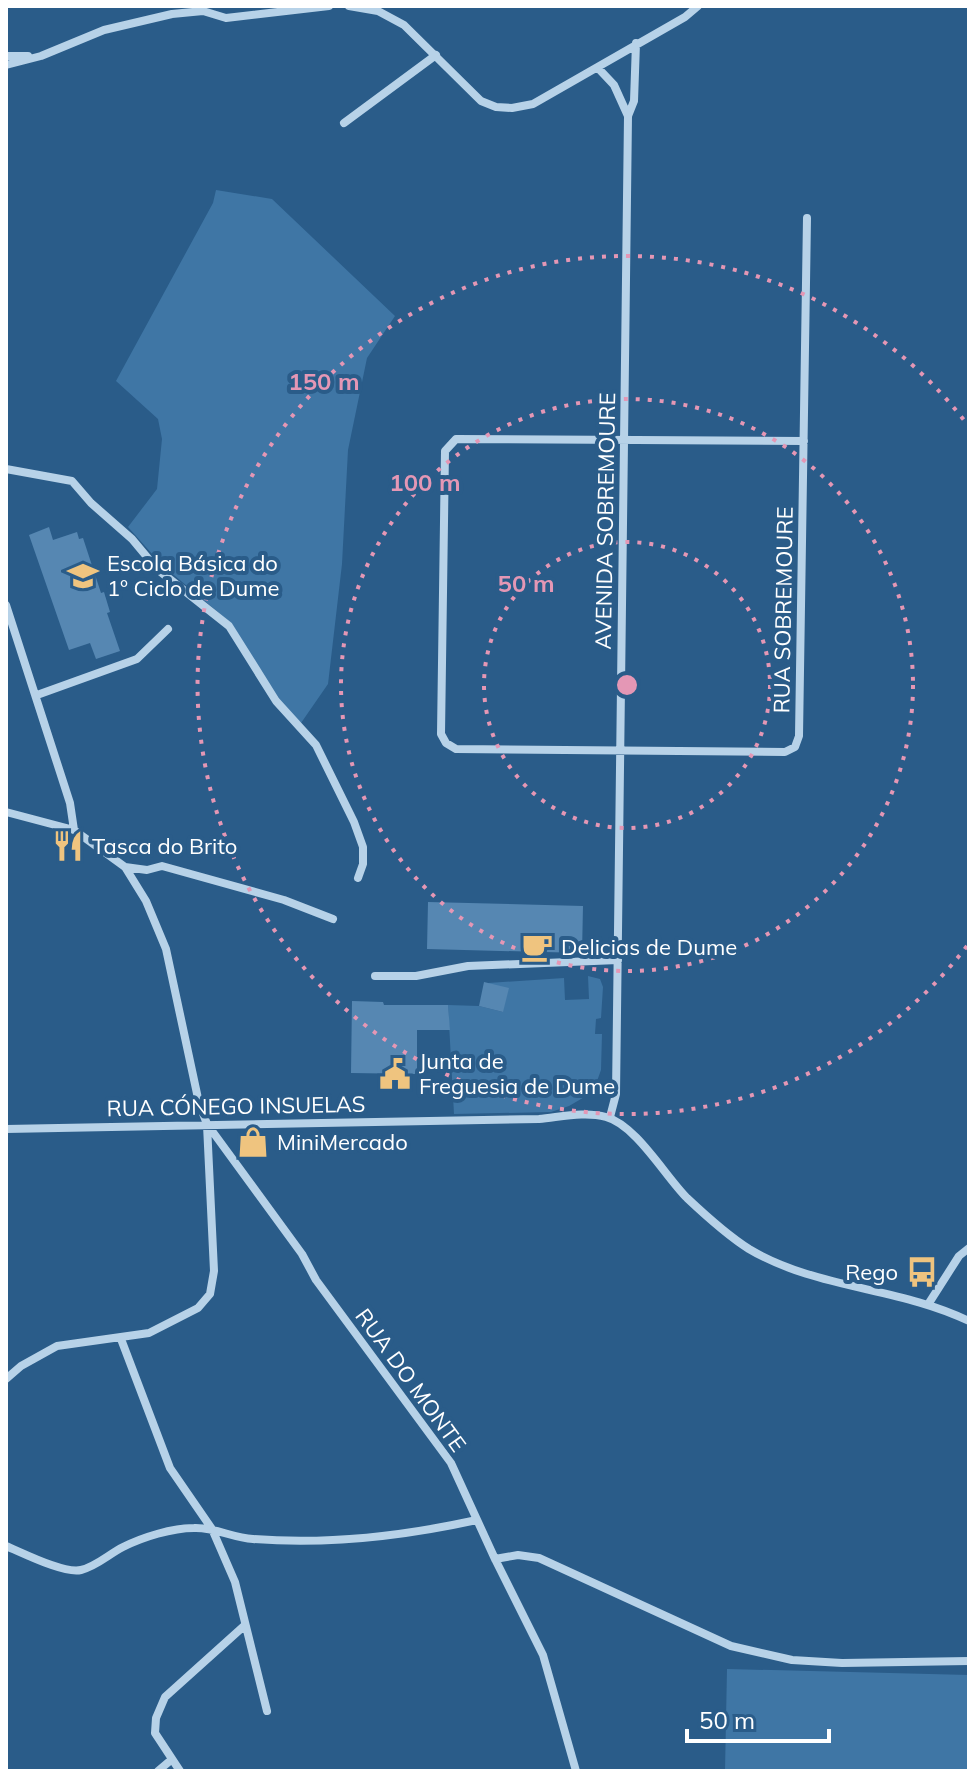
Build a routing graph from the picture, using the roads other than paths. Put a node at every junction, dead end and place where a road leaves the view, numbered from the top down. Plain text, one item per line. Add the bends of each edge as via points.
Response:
1 (329, 6) edge
2 (349, 6) edge
3 (698, 6) edge
4 (636, 43) junction
5 (436, 55) junction
6 (6, 56) edge
7 (41, 56) junction
8 (6, 65) edge
9 (598, 68) junction
10 (628, 116) junction
11 (344, 123) dead end
12 (807, 218) dead end
13 (624, 439) junction
14 (804, 441) junction
15 (6, 469) edge
16 (6, 605) edge
17 (168, 629) dead end
18 (37, 695) junction
19 (621, 750) junction
20 (6, 812) edge
21 (74, 830) junction
22 (125, 867) junction
23 (358, 878) dead end
24 (333, 919) dead end
25 (618, 960) junction
26 (375, 976) dead end
27 (610, 1117) junction
28 (207, 1124) junction
29 (6, 1129) edge
30 (969, 1248) edge
31 (929, 1303) junction
32 (969, 1321) edge
33 (121, 1339) junction
34 (6, 1379) edge
35 (477, 1520) junction
36 (212, 1529) junction
37 (6, 1546) edge
38 (495, 1559) junction
39 (244, 1626) junction
40 (969, 1661) edge
41 (267, 1711) dead end
42 (171, 1760) junction
43 (158, 1771) edge
44 (180, 1771) edge
45 (576, 1771) edge

1 - 7 street via 226,18 203,11 172,14 104,30
2 - 5 street via 378,11 404,25
3 - 4 street
4 - 9 street
4 - 10 street, AVENIDA SOBREMOURE via 634,101
5 - 9 street via 481,101 496,107 533,104
5 - 11 street
6 - 7 street
7 - 8 street
9 - 10 street, AVENIDA SOBREMOURE via 614,85
10 - 13 street, AVENIDA SOBREMOURE
12 - 14 street, RUA SOBREMOURE
13 - 14 street
13 - 19 street, AVENIDA SOBREMOURE
13 - 19 street via 456,439 445,451 441,734 456,749
14 - 19 street, RUA SOBREMOURE via 795,747 785,752
15 - 23 street via 72,481 157,569 229,626 276,701 316,745 363,847
16 - 18 street
17 - 18 street via 137,659
18 - 21 street
19 - 25 street, AVENIDA SOBREMOURE
20 - 21 street
21 - 22 street
22 - 24 street via 162,866
22 - 28 street via 166,949
25 - 26 street
25 - 27 street, AVENIDA SOBREMOURE via 616,1094
27 - 28 street, RUA CÓNEGO INSUELAS
27 - 31 street via 688,1198 748,1248 799,1271
28 - 29 street, RUA CÓNEGO INSUELAS
28 - 33 street via 214,1271 210,1294 198,1308 149,1333
28 - 35 street, RUA DO MONTE via 451,1463
30 - 31 street
31 - 32 street
33 - 34 street via 57,1346
33 - 36 street via 170,1468
35 - 36 street via 349,1540 251,1539
35 - 38 street, RUA DO MONTE
36 - 37 street via 181,1529 133,1543 79,1571
36 - 39 street via 235,1582
38 - 40 street via 539,1558 731,1646 792,1660
38 - 45 street, RUA DO MONTE via 543,1655
39 - 41 street
39 - 42 street via 165,1697 155,1733
42 - 43 street
42 - 44 street

